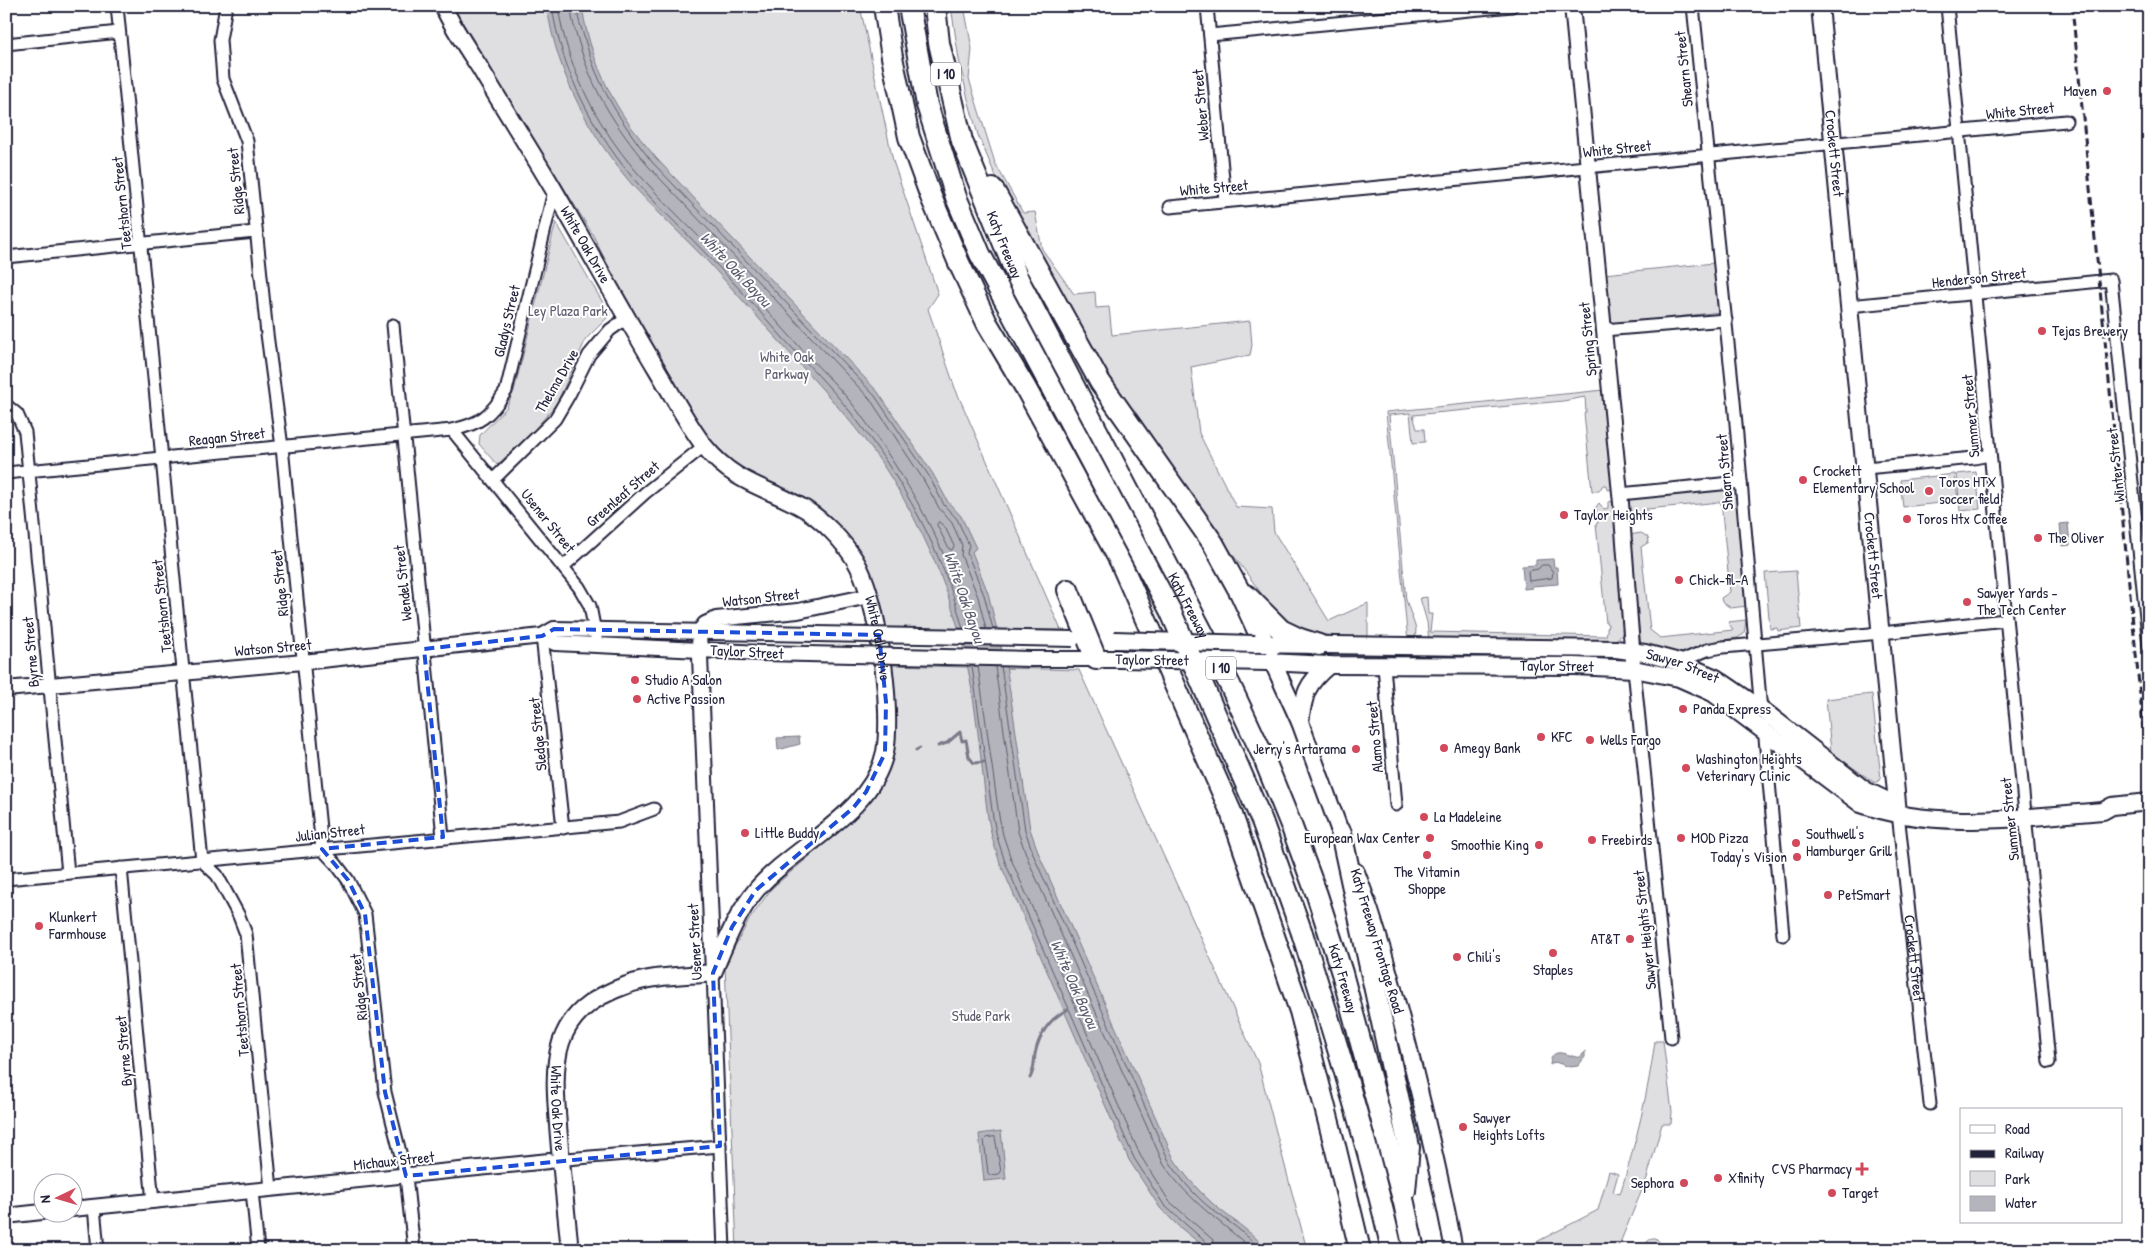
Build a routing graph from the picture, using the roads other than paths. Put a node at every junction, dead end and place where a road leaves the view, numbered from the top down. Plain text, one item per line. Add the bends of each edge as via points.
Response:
1 (117, 6) edge
2 (226, 6) edge
3 (443, 6) edge
4 (884, 6) edge
5 (909, 6) edge
6 (935, 6) edge
7 (1208, 6) edge
8 (1512, 6) edge
9 (1572, 6) edge
10 (1693, 6) edge
11 (1820, 6) edge
12 (1947, 6) edge
13 (120, 32) junction
14 (1210, 35) junction
15 (6, 44) edge
16 (2066, 121) dead end
17 (1959, 132) junction
18 (1834, 144) junction
19 (1708, 156) junction
20 (970, 160) junction
21 (1587, 167) junction
22 (554, 190) junction
23 (1225, 201) junction
24 (1170, 207) dead end
25 (256, 232) junction
26 (141, 243) junction
27 (6, 256) edge
28 (2112, 280) joint
29 (1974, 294) junction
30 (1849, 306) junction
31 (627, 318) junction
32 (1726, 320) junction
33 (393, 325) dead end
34 (1603, 330) junction
35 (6, 405) edge
36 (452, 430) junction
37 (403, 434) junction
38 (282, 446) junction
39 (704, 446) junction
40 (1990, 455) junction
41 (162, 458) junction
42 (1865, 468) junction
43 (28, 471) junction
44 (6, 473) edge
45 (493, 480) junction
46 (1741, 482) junction
47 (1620, 494) junction
48 (564, 566) junction
49 (1237, 587) junction
50 (1068, 590) dead end
51 (869, 596) junction
52 (2006, 620) junction
53 (595, 629) junction
54 (699, 632) junction
55 (1881, 633) junction
56 (542, 636) junction
57 (1081, 639) junction
58 (596, 644) junction
59 (1755, 644) junction
60 (1319, 645) junction
61 (2149, 646) edge
62 (1498, 648) junction
63 (424, 649) junction
64 (700, 649) junction
65 (1633, 651) junction
66 (1265, 653) junction
67 (1088, 659) junction
68 (303, 662) junction
69 (1678, 662) junction
70 (1329, 665) junction
71 (1384, 666) junction
72 (1499, 666) junction
73 (1634, 669) junction
74 (184, 673) junction
75 (49, 686) junction
76 (6, 689) edge
77 (1760, 708) junction
78 (1300, 722) junction
79 (1764, 730) junction
80 (2149, 802) edge
81 (1396, 805) dead end
82 (654, 809) dead end
83 (2103, 811) junction
84 (2149, 812) edge
85 (1898, 813) junction
86 (2025, 818) junction
87 (563, 828) junction
88 (1341, 833) junction
89 (442, 837) junction
90 (322, 849) junction
91 (202, 861) junction
92 (121, 868) junction
93 (68, 872) junction
94 (6, 879) edge
95 (710, 926) junction
96 (732, 927) junction
97 (1783, 935) dead end
98 (713, 973) junction
99 (1671, 1038) dead end
100 (2049, 1062) dead end
101 (1930, 1104) dead end
102 (720, 1146) junction
103 (555, 1160) junction
104 (406, 1176) junction
105 (272, 1189) junction
106 (252, 1191) junction
107 (153, 1202) junction
108 (1405, 1205) junction
109 (94, 1208) junction
110 (82, 1209) edge
111 (1379, 1212) junction
112 (32, 1213) edge
113 (6, 1216) edge
114 (98, 1250) edge
115 (258, 1250) edge
116 (414, 1250) edge
117 (570, 1250) edge
118 (724, 1250) edge
119 (1360, 1250) edge
120 (1384, 1250) edge
121 (1392, 1250) edge
122 (1414, 1250) edge
123 (1454, 1250) edge

1 - 13 street, Teetshorn Street
2 - 25 street, Ridge Street via 220,40 223,79 247,141
3 - 22 main road, White Oak Drive
4 - 119 highway via 909,137 959,263 987,323 1120,561 1231,812 1300,1011
5 - 111 highway, bridge via 926,105 980,254 1170,610 1262,821 1302,934 1358,1120
6 - 20 highway, Katy Freeway / I 10 via 950,92 962,142
7 - 14 street, Weber Street
8 - 14 street
9 - 21 street, Spring Street
10 - 19 street, Shearn Street
11 - 18 main road, Crockett Street
12 - 17 street, Summer Street
13 - 15 street
13 - 26 street, Teetshorn Street
14 - 23 street, Weber Street
16 - 17 street, White Street
17 - 18 street, White Street
17 - 29 street, Summer Street
18 - 19 street, White Street
18 - 30 main road, Crockett Street
19 - 21 street, White Street
19 - 32 street, Shearn Street
20 - 49 highway via 993,190 1100,382 1213,543
20 - 108 highway, Katy Freeway / I 10 via 1019,280 1194,613 1263,756 1317,894
21 - 23 street, White Street
21 - 34 street, Spring Street
22 - 31 main road, White Oak Drive
22 - 36 street, Gladys Street via 506,391 487,415 472,425
23 - 24 street, White Street
25 - 26 street
25 - 38 street, Ridge Street
26 - 27 street
26 - 41 street, Teetshorn Street
28 - 29 street, Henderson Street
28 - 61 street, Winter Street
29 - 30 street, Henderson Street
29 - 40 street, Summer Street
30 - 42 main road, Crockett Street
31 - 39 main road, White Oak Drive
31 - 45 street, Thelma Drive via 610,330 589,355 555,419
32 - 34 street
32 - 46 street, Shearn Street
33 - 37 street, Wendel Street
34 - 47 street, Spring Street
35 - 43 street, Byrne Street via 23,425
36 - 37 street, Reagan Street
36 - 45 street, Usener Street
37 - 38 street, Reagan Street
37 - 63 street, Wendel Street
38 - 41 street, Reagan Street
38 - 68 street, Ridge Street
39 - 48 street, Greenleaf Street
39 - 51 main road, White Oak Drive via 723,467 744,481 806,510 832,531 854,558
40 - 42 street
40 - 52 street, Summer Street
41 - 43 street, Reagan Street
41 - 74 street, Teetshorn Street
42 - 55 main road, Crockett Street
43 - 44 street, Reagan Street
43 - 75 street, Byrne Street
45 - 48 street, Usener Street
46 - 47 street
46 - 59 street, Shearn Street
47 - 65 street, Spring Street
48 - 53 street, Usener Street via 590,606
49 - 60 highway via 1281,630
49 - 66 highway
50 - 57 highway
51 - 54 street, Watson Street via 798,611 716,619 705,624
51 - 96 main road, White Oak Drive via 877,622 886,702 884,753 879,768 853,808 756,890
52 - 55 street
52 - 86 street, Summer Street
53 - 54 street, Watson Street
53 - 56 street, Watson Street via 554,630
53 - 58 street, Usener Street
54 - 57 street, Taylor Street, bridge
54 - 64 street, Usener Street
55 - 59 street
55 - 85 main road, Crockett Street
56 - 58 street, Watson Street via 555,644
56 - 63 street, Watson Street
56 - 87 street, Sledge Street
57 - 66 main road, Taylor Street, bridge
57 - 67 highway
58 - 64 street, Watson Street
59 - 69 street via 1708,650
59 - 77 street, Shearn Street
60 - 62 main road, Taylor Street
60 - 66 main road, Taylor Street
62 - 65 main road, Taylor Street
62 - 72 main road
63 - 68 street, Watson Street
63 - 89 street, Wendel Street
64 - 67 street, Taylor Street, bridge via 918,658
64 - 95 street, Usener Street
65 - 69 main road, Sawyer Street
65 - 73 street, Spring Street
66 - 67 main road, Taylor Street, bridge
66 - 70 main road, Taylor Street
66 - 78 main road, Katy Freeway Frontage Road
68 - 74 street, Watson Street
68 - 90 street, Ridge Street
69 - 77 main road, Sawyer Street via 1716,678
70 - 71 main road, Taylor Street
70 - 78 main road via 1310,682
71 - 72 main road, Taylor Street
71 - 81 street, Alamo Street
72 - 73 main road, Taylor Street
73 - 79 main road, Sawyer Street via 1679,678 1713,693
73 - 99 street, Sawyer Heights Street
74 - 75 street, Watson Street
74 - 91 street, Teetshorn Street
75 - 76 street, Watson Street
75 - 93 street, Byrne Street
77 - 79 street, Shearn Street
77 - 85 main road, Sawyer Street via 1865,790 1888,801
78 - 88 main road, Katy Freeway Frontage Road
79 - 85 main road, Sawyer Street via 1861,804
79 - 97 street, Shearn Street
80 - 83 main road, Sawyer Street via 2112,806
82 - 87 street, Julian Street via 619,822
83 - 84 main road, Sawyer Street via 2113,814
83 - 86 main road, Sawyer Street
85 - 86 main road, Sawyer Street via 1960,820
85 - 101 street, Crockett Street
86 - 100 street, Summer Street
87 - 89 street, Julian Street
88 - 108 highway via 1409,1147
88 - 123 main road, Katy Freeway Frontage Road via 1369,905 1394,989
89 - 90 street, Julian Street
90 - 91 street, Julian Street
90 - 104 street, Ridge Street via 348,880 366,914 385,1092
91 - 92 street, Julian Street
91 - 105 street, Teetshorn Street via 217,875 246,934
92 - 93 street, Julian Street
92 - 107 street, Byrne Street
93 - 94 street, Julian Street
95 - 96 street
95 - 98 street, Usener Street
96 - 98 main road, White Oak Drive
98 - 102 street, Usener Street
98 - 103 main road, White Oak Drive via 627,984 596,1000 572,1021 558,1048 554,1080
102 - 103 street, Michaux Street
102 - 118 street, Usener Street
103 - 104 street, Michaux Street
103 - 117 main road, White Oak Drive
104 - 105 street, Michaux Street
104 - 116 street, Ridge Street
105 - 106 street, Michaux Street
106 - 107 street, Michaux Street
106 - 115 street
107 - 109 street, Michaux Street
108 - 122 highway, Katy Freeway / I 10
109 - 110 street, Michaux Street
109 - 114 street
111 - 120 highway
111 - 121 highway
112 - 113 street

